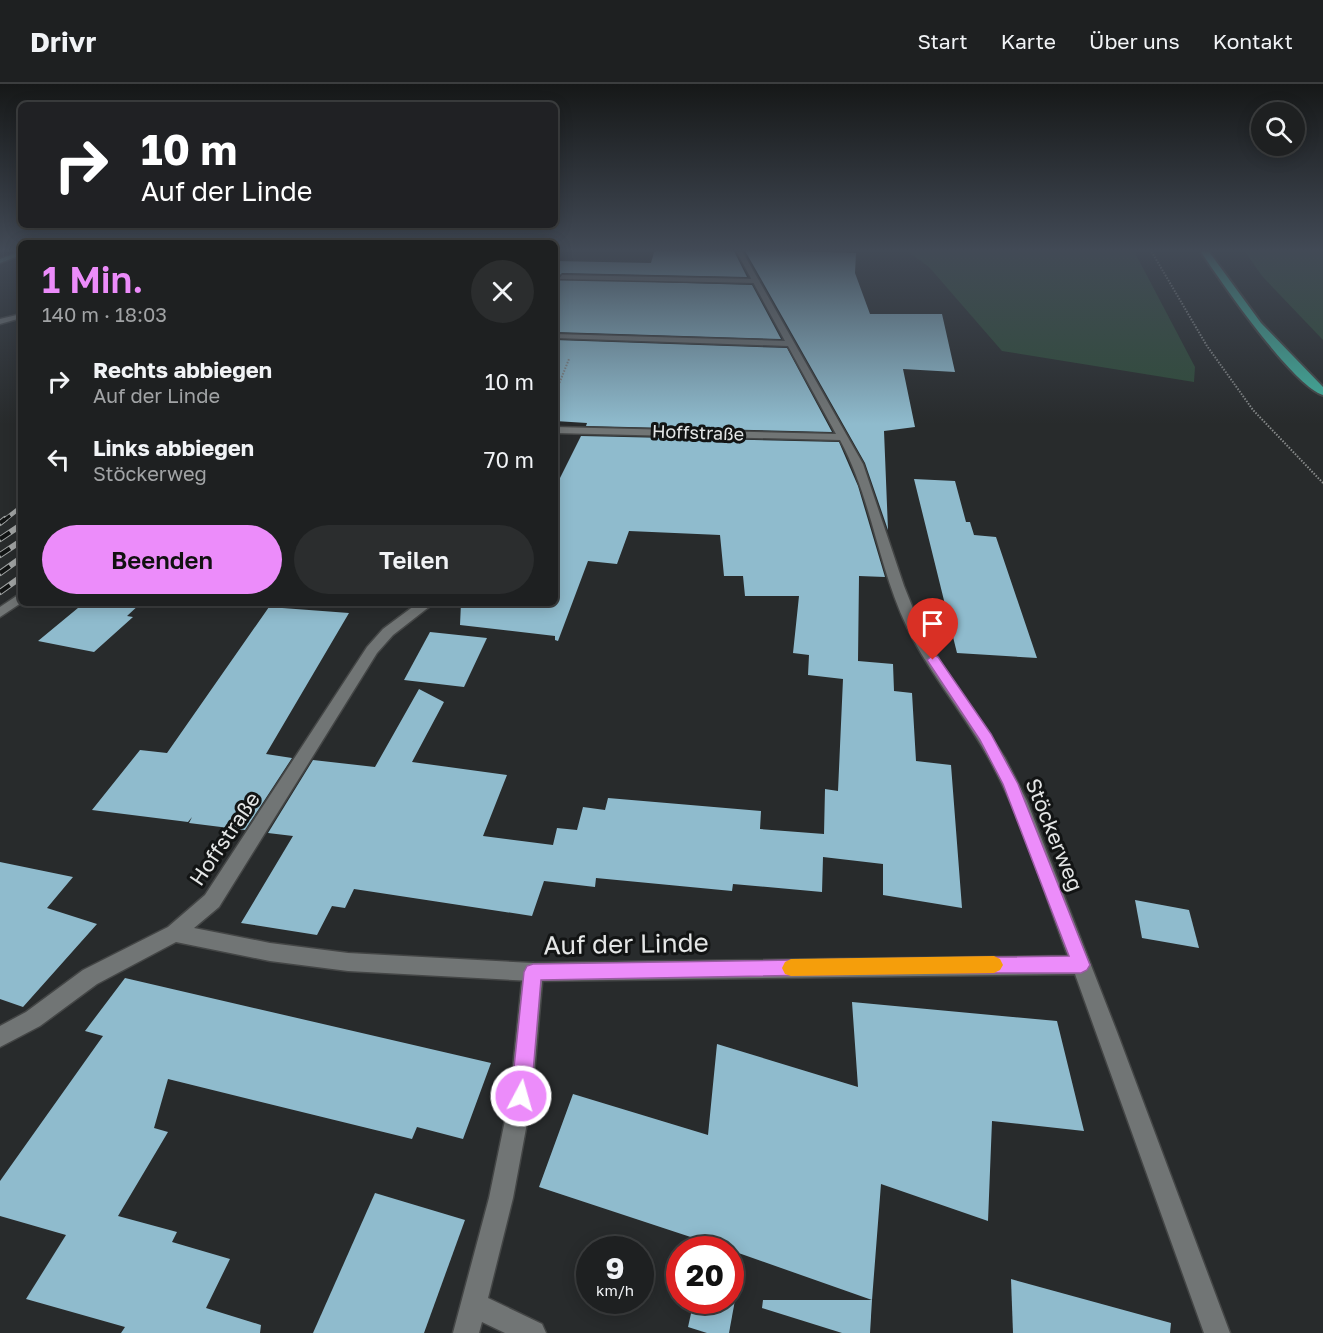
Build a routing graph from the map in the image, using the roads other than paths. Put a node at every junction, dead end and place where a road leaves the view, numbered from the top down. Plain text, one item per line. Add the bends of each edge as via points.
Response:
1 (772, 307) edge
2 (1245, 307) edge
3 (18, 317) edge
4 (0, 322) edge
5 (558, 336) edge
6 (793, 344) junction
7 (1323, 392) edge
8 (558, 430) edge
9 (841, 437) junction
10 (18, 599) edge
11 (423, 606) edge
12 (0, 613) edge
13 (175, 933) junction
14 (1081, 965) junction
15 (533, 972) junction
16 (0, 1037) edge
17 (475, 1305) junction
18 (466, 1333) edge
19 (533, 1333) edge
20 (1217, 1333) edge

1 - 6 street, Stöckerweg
2 - 7 highway via 1283,354
3 - 4 street
5 - 6 street
6 - 9 street, Stöckerweg
8 - 9 street, Hoffstraße
9 - 14 street, Stöckerweg via 868,489 914,628 986,737 1011,784
10 - 12 street
11 - 13 street, Hoffstraße via 388,632 372,650 212,901
13 - 15 street, Auf der Linde via 270,952 348,962
13 - 16 street, Hoffstraße via 90,977 33,1019
14 - 15 street, Auf der Linde
14 - 20 street, Stöckerweg
15 - 17 street via 521,1096
17 - 18 street
17 - 19 street

